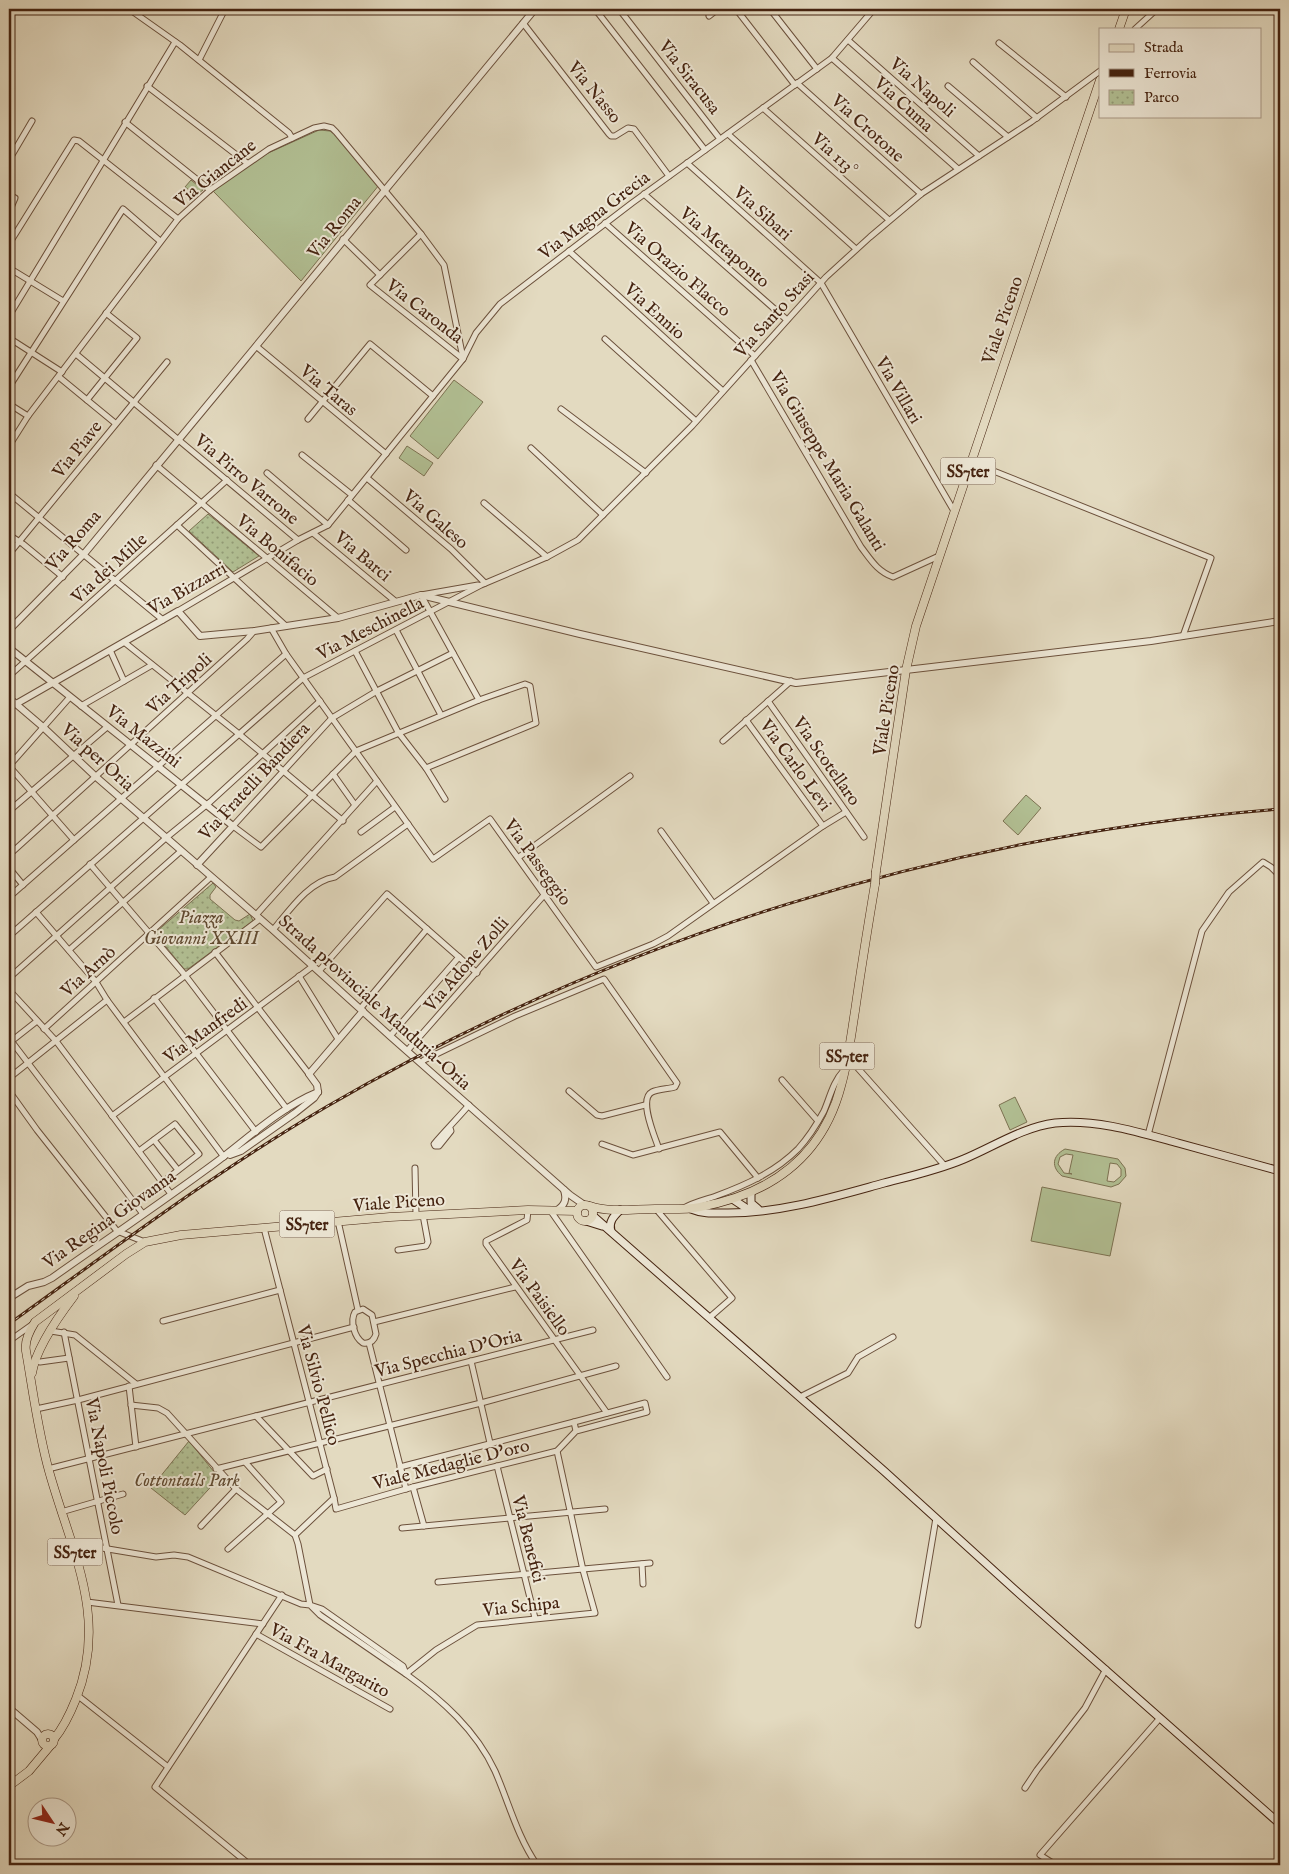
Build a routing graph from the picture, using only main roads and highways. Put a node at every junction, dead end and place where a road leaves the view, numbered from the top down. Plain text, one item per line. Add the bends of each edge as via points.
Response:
1 (1126, 9) edge
2 (1119, 28) edge
3 (1099, 83) edge
4 (1280, 1171) edge
5 (751, 1193) junction
6 (733, 1200) junction
7 (691, 1209) junction
8 (616, 1210) junction
9 (761, 1210) junction
10 (585, 1212) junction
11 (740, 1213) junction
12 (611, 1231) junction
13 (80, 1288) junction
14 (50, 1311) junction
15 (59, 1317) junction
16 (25, 1348) junction
17 (40, 1351) junction
18 (31, 1378) junction
19 (9, 1786) edge
20 (1280, 1824) edge

1 - 2 main road
3 - 5 main road, Viale Piceno / SS7ter, bridge via 916,626 906,670 841,1086 827,1123 797,1163 784,1175
4 - 9 main road via 1095,1123 1054,1123 1034,1128 945,1166 780,1209
5 - 6 main road, Viale Piceno / SS7ter
5 - 9 main road via 751,1203
6 - 7 main road, Viale Piceno / SS7ter
6 - 9 main road via 746,1208
6 - 11 main road via 733,1207
7 - 8 main road, Viale Piceno
7 - 11 main road
8 - 10 main road, Viale Piceno
8 - 12 main road via 611,1220
9 - 11 main road
10 - 12 main road
10 - 13 main road, Viale Piceno / SS7ter via 528,1210 419,1215 182,1235 145,1242
12 - 20 main road
13 - 14 main road, SS7ter
13 - 15 main road, SS7ter
14 - 15 main road via 57,1312
14 - 16 main road, SS7ter via 35,1322
15 - 17 main road, SS7ter
16 - 17 main road via 31,1356
16 - 18 main road, SS7ter
17 - 18 main road, SS7ter
18 - 19 main road, SS7ter via 48,1469 81,1572 89,1611 89,1654 77,1695 63,1726 48,1740 40,1759

